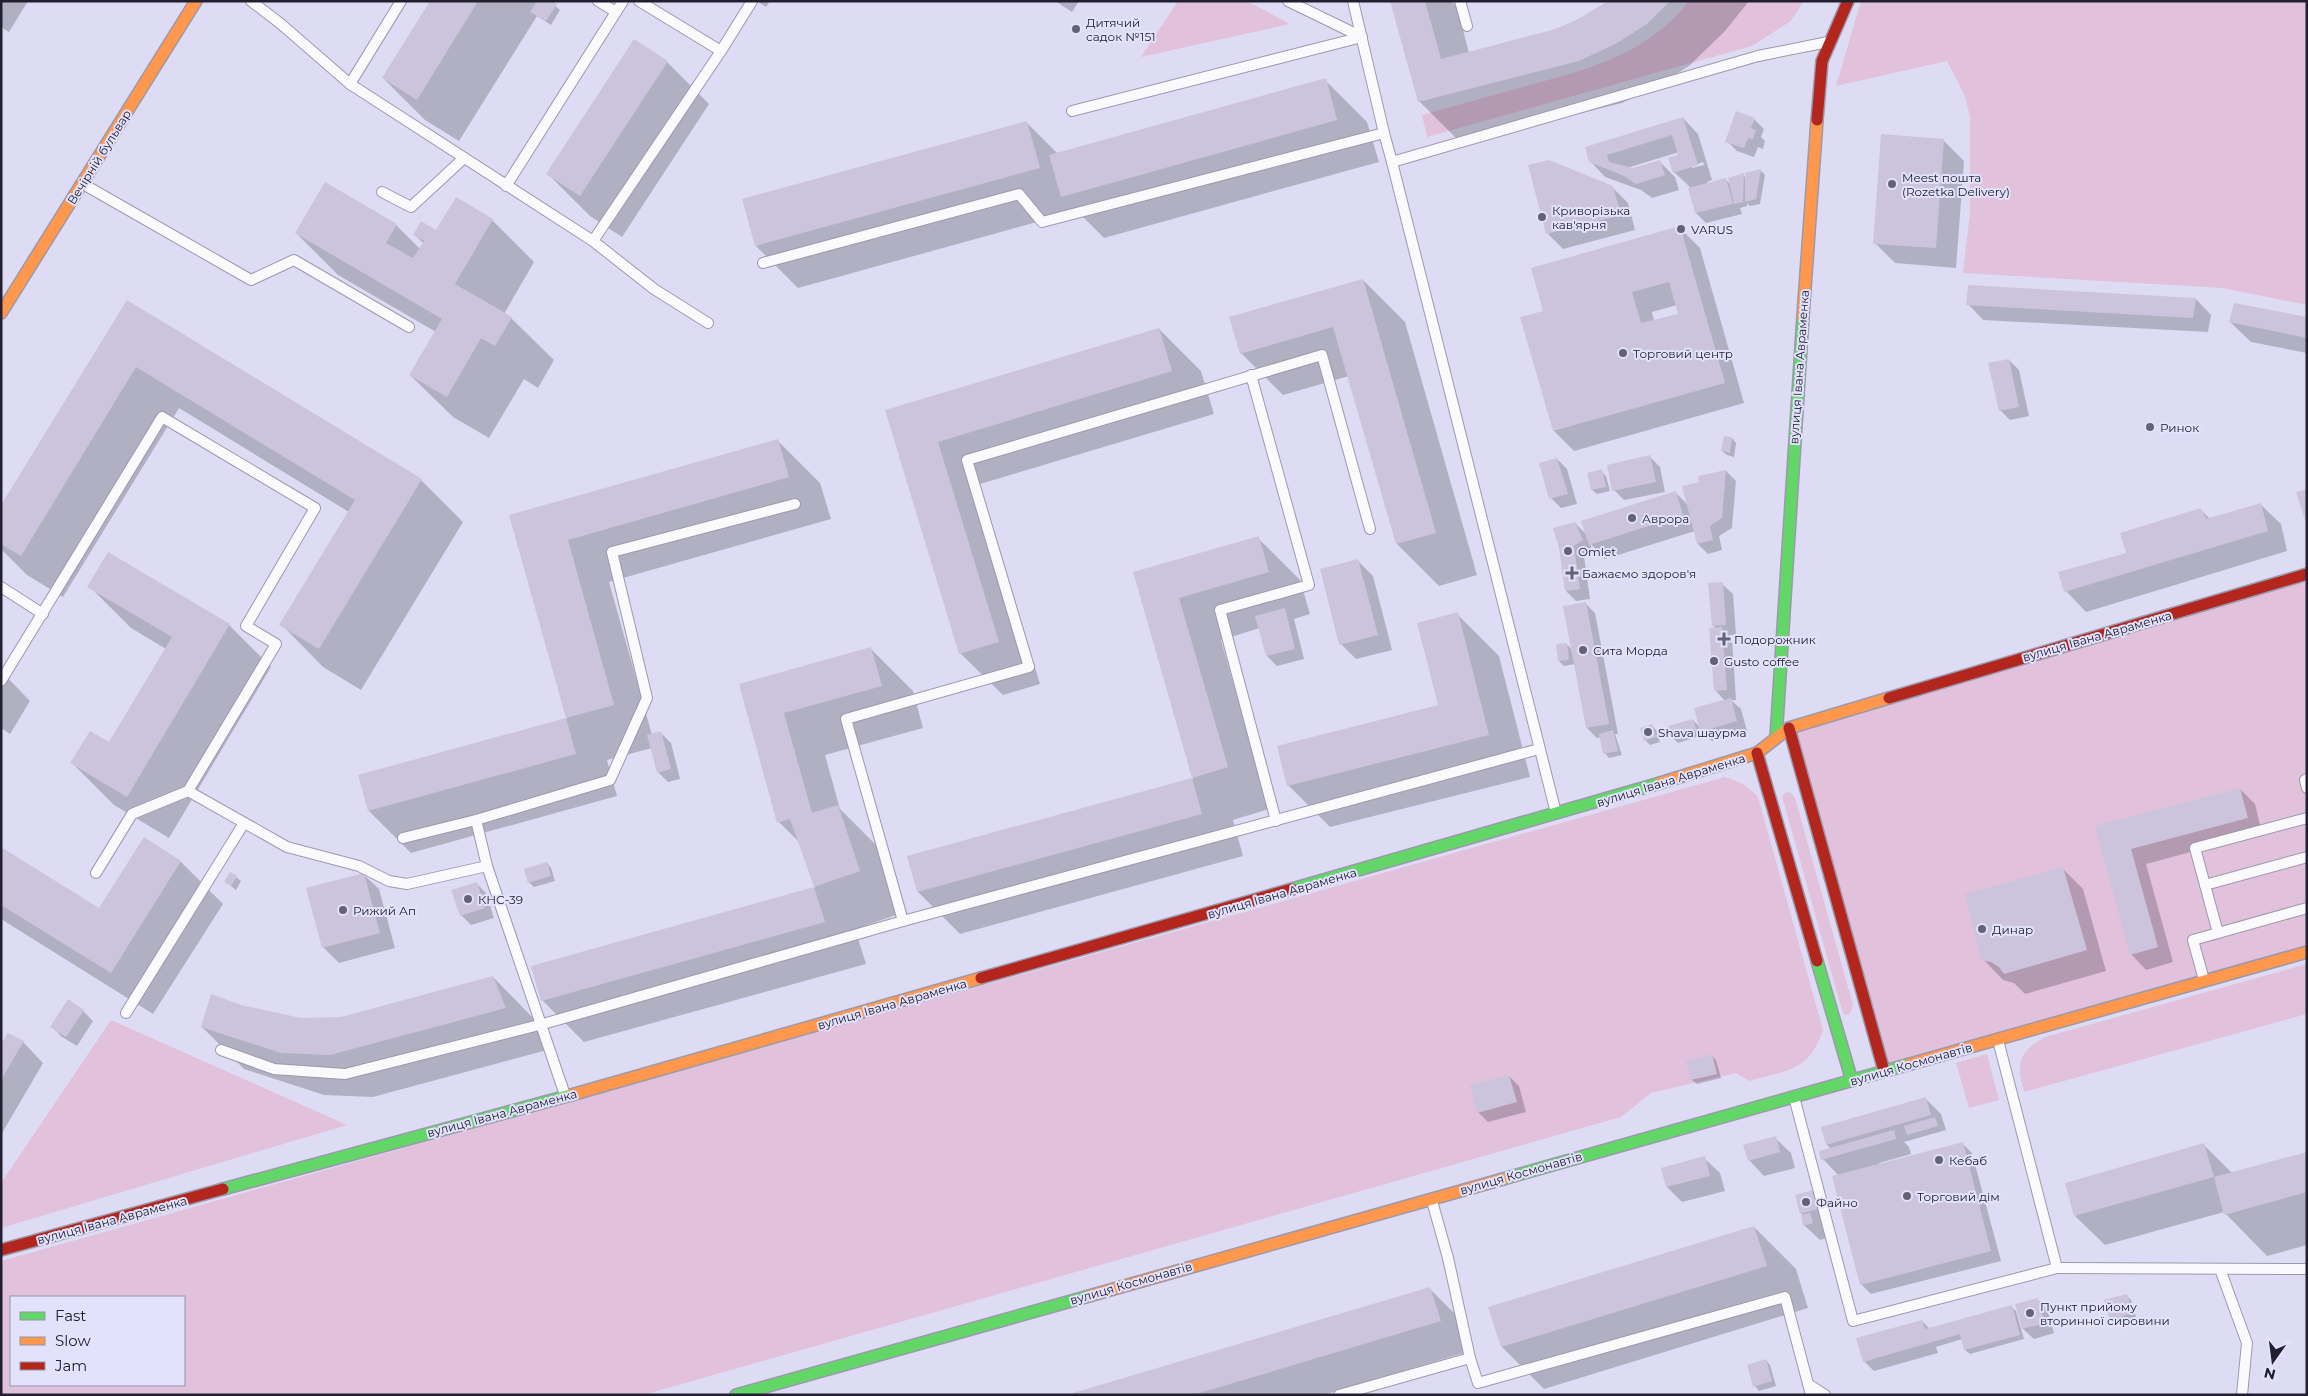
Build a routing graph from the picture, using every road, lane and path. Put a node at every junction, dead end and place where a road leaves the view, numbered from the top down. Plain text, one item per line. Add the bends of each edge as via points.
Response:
1 (196, 1) edge
2 (251, 1) edge
3 (401, 1) edge
4 (598, 1) edge
5 (623, 1) edge
6 (639, 1) edge
7 (752, 1) edge
8 (1288, 1) edge
9 (1353, 1) edge
10 (1460, 1) edge
11 (1848, 1) edge
12 (616, 12) junction
13 (1466, 26) dead end
14 (1362, 38) junction
15 (1829, 42) junction
16 (721, 51) junction
17 (350, 84) junction
18 (1072, 111) dead end
19 (1384, 133) junction
20 (464, 158) junction
21 (1392, 162) junction
22 (82, 183) junction
23 (506, 186) junction
24 (382, 192) dead end
25 (593, 241) junction
26 (763, 263) dead end
27 (1, 313) edge
28 (708, 323) dead end
29 (409, 327) dead end
30 (1251, 375) junction
31 (795, 504) dead end
32 (1370, 529) dead end
33 (2307, 574) edge
34 (1, 587) edge
35 (43, 614) junction
36 (1, 681) edge
37 (1789, 728) junction
38 (1776, 738) junction
39 (1539, 749) junction
40 (1758, 753) junction
41 (2307, 779) edge
42 (2307, 788) edge
43 (188, 791) junction
44 (1556, 814) junction
45 (2307, 818) edge
46 (476, 820) junction
47 (1276, 820) junction
48 (244, 823) junction
49 (403, 838) dead end
50 (2307, 857) edge
51 (487, 866) junction
52 (96, 873) dead end
53 (2205, 885) junction
54 (2307, 908) edge
55 (903, 921) junction
56 (2218, 933) junction
57 (2307, 952) edge
58 (2204, 981) junction
59 (126, 1013) dead end
60 (543, 1024) junction
61 (1998, 1039) junction
62 (221, 1050) dead end
63 (1884, 1071) junction
64 (1852, 1081) junction
65 (565, 1096) junction
66 (1794, 1096) junction
67 (1431, 1198) junction
68 (1, 1250) edge
69 (2057, 1268) junction
70 (2220, 1269) junction
71 (2307, 1269) edge
72 (1470, 1358) junction
73 (1808, 1384) junction
74 (1364, 1391) edge
75 (736, 1395) edge
76 (1339, 1395) edge
77 (1811, 1395) edge
78 (1825, 1395) edge
79 (2242, 1395) edge

1 - 22 street, Вечірній бульвар
2 - 17 lane
3 - 17 lane
4 - 12 lane
5 - 12 lane
6 - 16 lane
7 - 16 lane
8 - 14 lane
9 - 14 lane
10 - 13 lane
11 - 15 street, вулиця Івана Авраменка
12 - 23 lane
14 - 18 lane
14 - 19 lane
15 - 21 lane via 1758,56
15 - 38 street, вулиця Івана Авраменка via 1822,62 1813,171
16 - 25 lane
17 - 20 lane
19 - 21 lane
19 - 26 lane via 1042,222 1019,194
20 - 23 lane
20 - 24 lane via 411,207
21 - 39 lane
22 - 27 street, Вечірній бульвар
22 - 29 lane via 251,280 294,260
23 - 25 lane
25 - 28 lane via 654,289
30 - 32 lane via 1322,355
30 - 47 lane via 1309,585 1220,610
30 - 55 lane via 967,460 1028,667 846,719
31 - 46 lane via 612,552 647,698 610,780
33 - 37 street, вулиця Івана Авраменка
34 - 35 lane
35 - 36 lane
35 - 43 lane via 162,417 315,508 246,626 276,644
37 - 38 street, вулиця Івана Авраменка
37 - 63 street
38 - 40 street, вулиця Івана Авраменка
39 - 44 lane
39 - 47 lane
40 - 44 street, вулиця Івана Авраменка
40 - 64 street
41 - 42 lane via 2304,780
43 - 48 lane
43 - 52 lane via 132,814
44 - 65 street, вулиця Івана Авраменка
45 - 53 lane via 2195,848
46 - 49 lane
46 - 51 lane
47 - 55 lane
48 - 51 lane via 287,847 360,866 389,881 407,884
48 - 59 lane
50 - 53 lane
51 - 60 lane
53 - 56 lane
54 - 56 lane
55 - 60 lane
56 - 58 lane via 2192,940
57 - 58 street, вулиця Космонавтів
58 - 61 street, вулиця Космонавтів
60 - 62 lane via 345,1074 274,1069
60 - 65 lane
61 - 63 street, вулиця Космонавтів
61 - 69 lane
63 - 64 street, вулиця Космонавтів
64 - 66 street, вулиця Космонавтів
65 - 68 street, вулиця Івана Авраменка
66 - 67 street, вулиця Космонавтів
66 - 69 lane via 1853,1321
67 - 72 lane
67 - 75 street, вулиця Космонавтів
69 - 70 lane
70 - 71 lane
70 - 79 lane via 2247,1343
72 - 73 lane via 1478,1383 1785,1297
72 - 74 lane
73 - 77 lane
73 - 78 lane
74 - 76 lane

